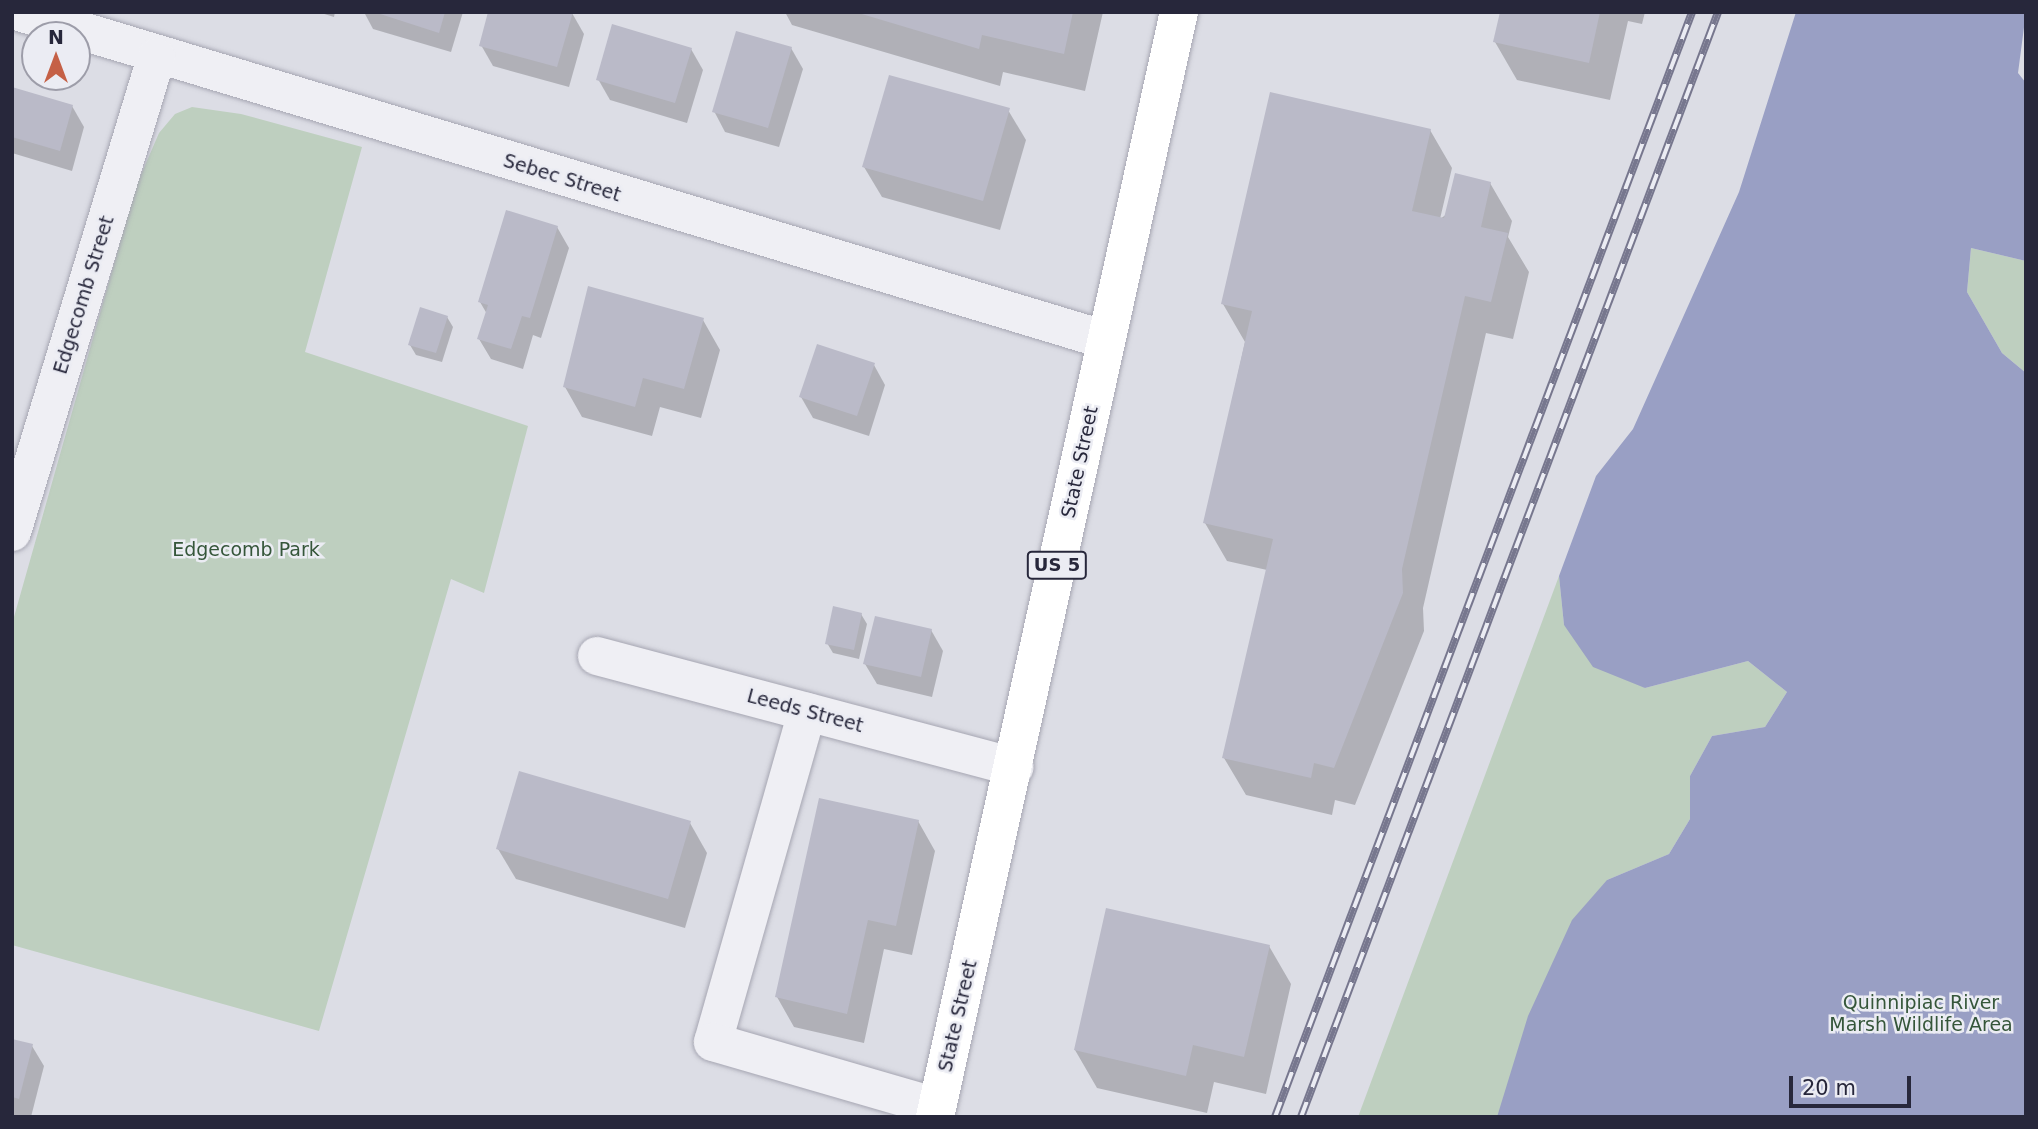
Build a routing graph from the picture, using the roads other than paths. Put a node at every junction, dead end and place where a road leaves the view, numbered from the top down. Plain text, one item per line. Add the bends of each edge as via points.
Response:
1 (19, 12) edge
2 (1179, 12) edge
3 (156, 57) junction
4 (1106, 340) junction
5 (12, 532) edge
6 (597, 656) dead end
7 (807, 712) junction
8 (1014, 767) junction
9 (936, 1112) edge

1 - 3 street, Sebec Street
2 - 4 main road, State Street / US 5
3 - 4 street, Sebec Street
3 - 5 street, Edgecomb Street
4 - 8 main road, State Street / US 5
6 - 7 street, Leeds Street
7 - 8 street, Leeds Street
7 - 9 street via 713,1042
8 - 9 main road, State Street / US 5

